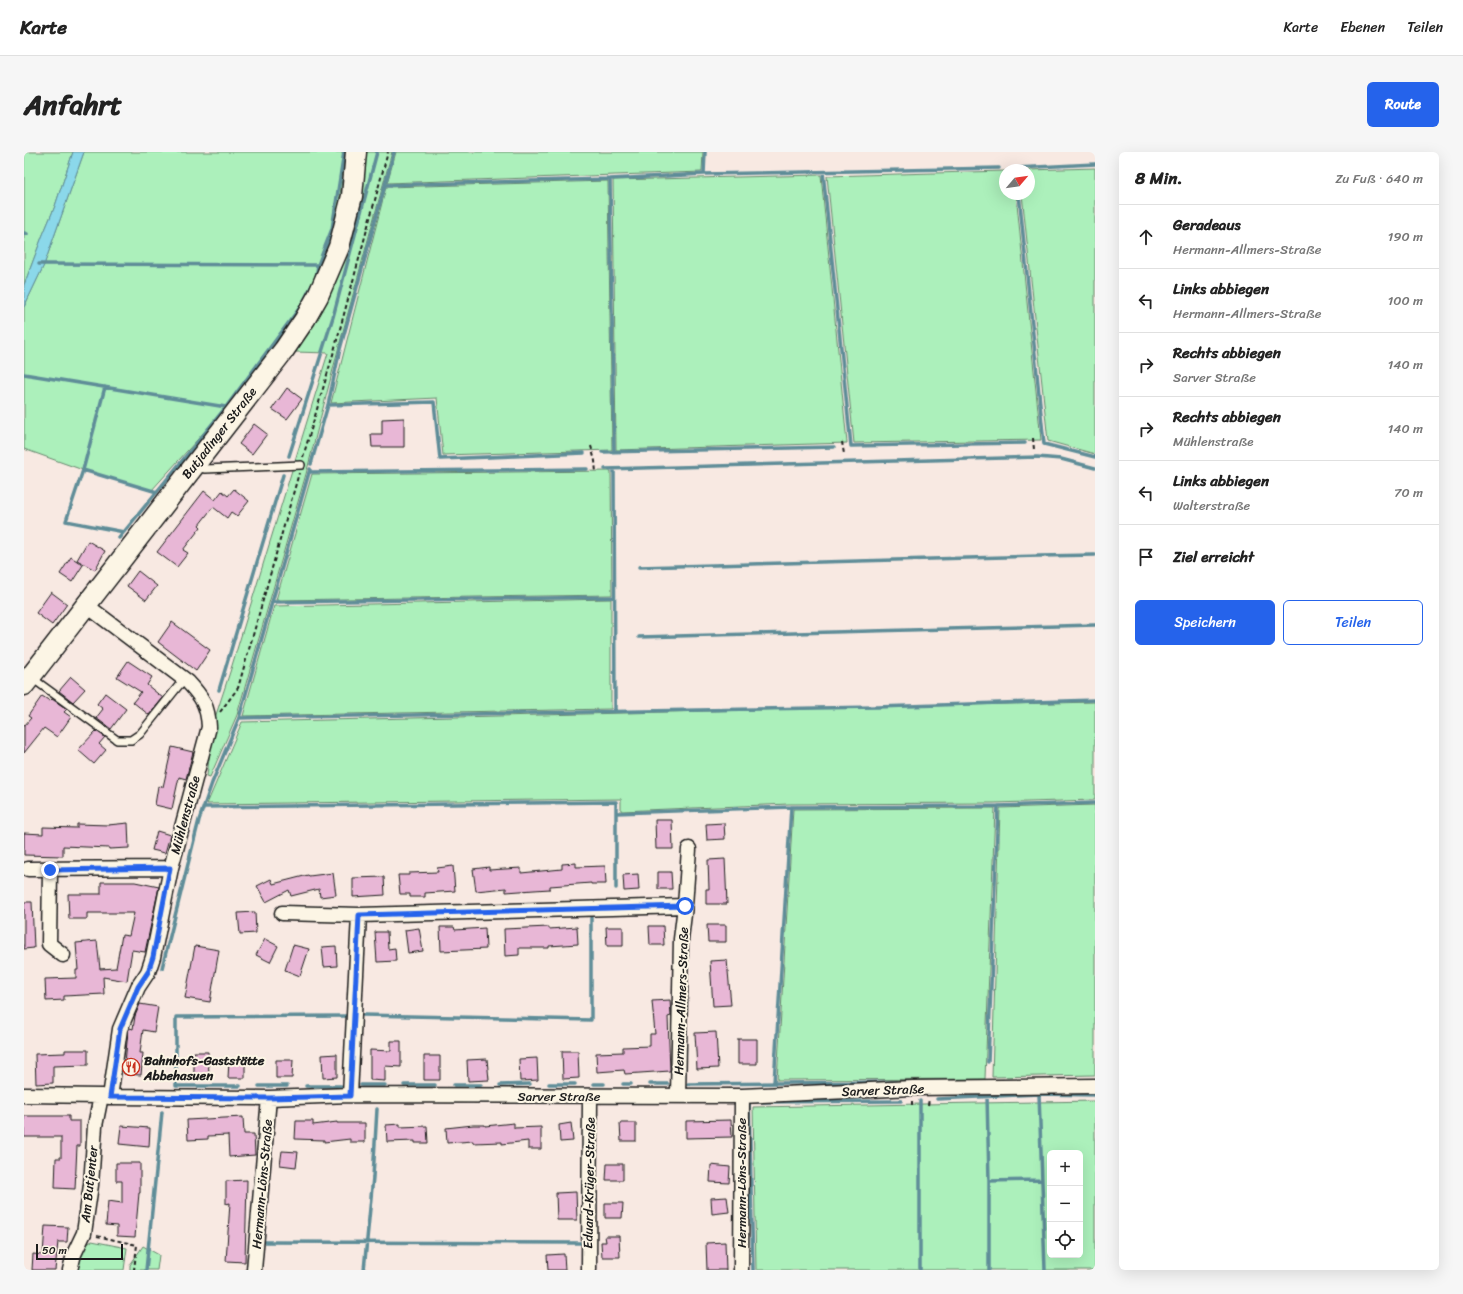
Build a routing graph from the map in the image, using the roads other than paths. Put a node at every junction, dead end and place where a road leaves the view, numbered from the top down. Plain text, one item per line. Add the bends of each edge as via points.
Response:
1 (356, 152) edge
2 (301, 465) road end
3 (193, 466) junction
4 (86, 605) junction
5 (184, 679) junction
6 (27, 681) edge
7 (689, 848) dead end
8 (170, 868) junction
9 (28, 870) dead end
10 (50, 870) junction
11 (685, 906) junction
12 (282, 913) dead end
13 (359, 915) junction
14 (63, 955) dead end
15 (1095, 1086) edge
16 (24, 1095) edge
17 (350, 1096) junction
18 (590, 1096) junction
19 (678, 1096) junction
20 (742, 1096) junction
21 (105, 1097) junction
22 (269, 1098) junction
23 (70, 1270) edge
24 (254, 1270) edge
25 (589, 1270) edge
26 (741, 1270) edge

1 - 3 main road, Butjadinger Straße via 352,196 339,247 318,296 284,350
2 - 3 lane via 205,469
3 - 4 main road, Butjadinger Straße
4 - 5 street, Mühlenstraße
4 - 6 main road, Butjadinger Straße
5 - 6 lane via 140,734 131,740 117,740
5 - 8 street, Mühlenstraße via 199,693 207,708 209,727
7 - 11 street, Hermann-Allmers-Straße
8 - 10 street
8 - 21 street, Mühlenstraße via 153,957 120,1029
9 - 10 street
10 - 14 street via 49,944
11 - 13 street
11 - 19 street, Hermann-Allmers-Straße via 681,939
12 - 13 street
13 - 17 street
15 - 20 street, Sarver Straße via 913,1088
16 - 21 street, Sarver Straße
17 - 18 street, Sarver Straße
17 - 22 street, Sarver Straße
18 - 19 street, Sarver Straße
18 - 25 street, Eduard-Krüger-Straße
19 - 20 street, Sarver Straße
20 - 26 street, Hermann-Löns-Straße
21 - 22 street, Sarver Straße
21 - 23 street, Am Butjenter via 95,1126 91,1185 84,1233
22 - 24 street, Hermann-Löns-Straße

